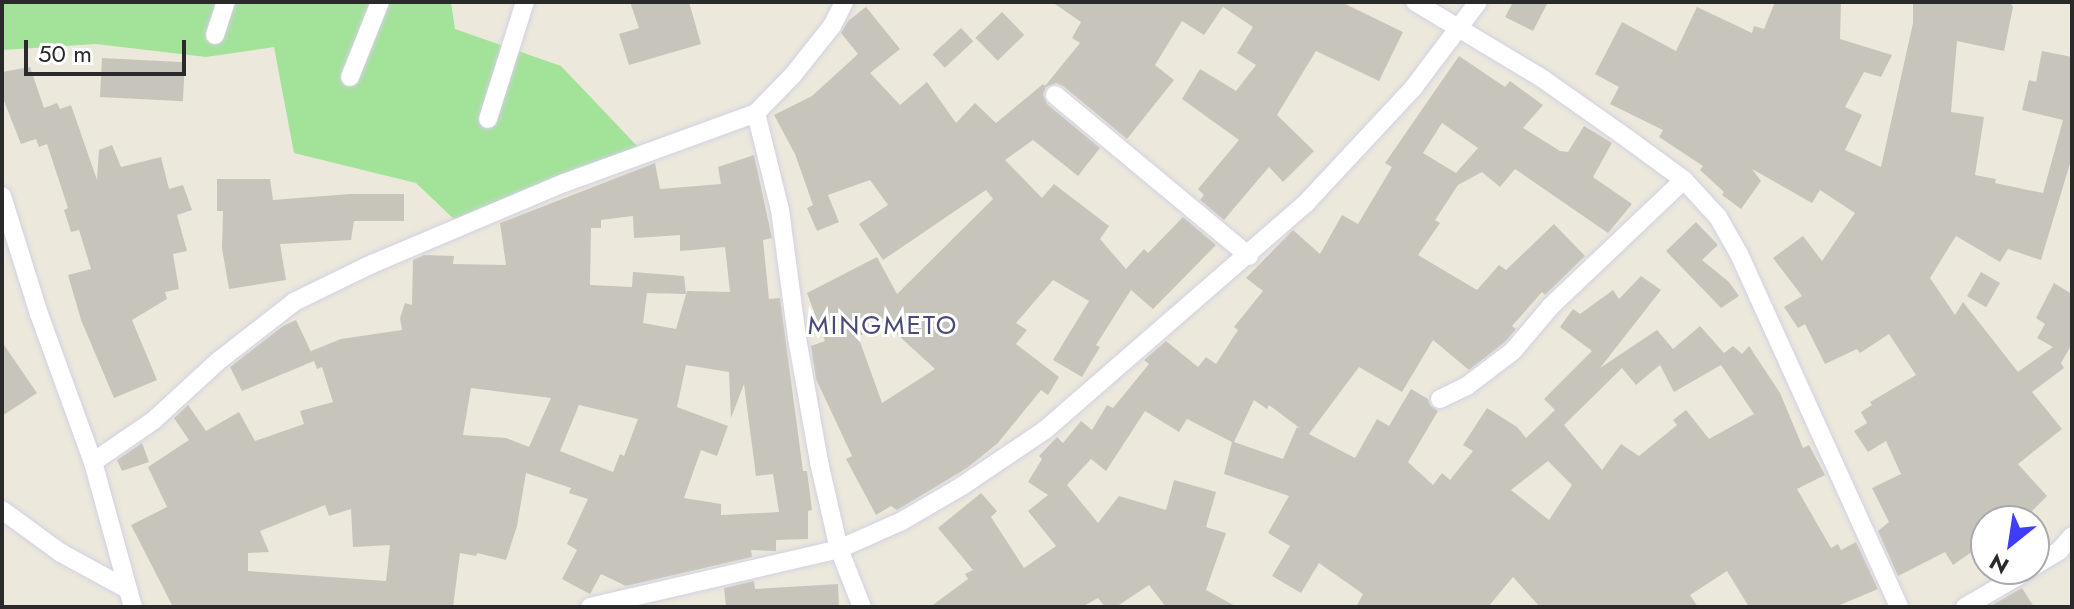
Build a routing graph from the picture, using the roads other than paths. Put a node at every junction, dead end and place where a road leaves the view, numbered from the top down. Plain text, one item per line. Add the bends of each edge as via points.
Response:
1 (226, 2) edge
2 (380, 2) edge
3 (525, 2) edge
4 (844, 2) edge
5 (1415, 2) edge
6 (1478, 2) edge
7 (1460, 29) junction
8 (215, 35) dead end
9 (350, 77) dead end
10 (1055, 95) dead end
11 (756, 113) junction
12 (488, 119) dead end
13 (1684, 180) junction
14 (2, 196) edge
15 (1249, 256) junction
16 (1440, 399) dead end
17 (93, 462) junction
18 (2, 510) edge
19 (2, 522) edge
20 (28, 529) junction
21 (2072, 536) edge
22 (839, 549) junction
23 (2050, 557) edge
24 (2003, 585) edge
25 (127, 589) junction
26 (133, 607) edge
27 (590, 607) edge
28 (862, 607) edge
29 (1899, 607) edge
30 (1965, 607) edge

1 - 8 street
2 - 9 street
3 - 12 street
4 - 11 street via 822,39
5 - 7 street
6 - 7 street
7 - 13 street via 1543,79
7 - 15 street via 1414,87
10 - 15 street
11 - 17 street via 564,183 294,302 154,420
11 - 22 street via 780,210 797,338
13 - 16 street via 1551,306 1513,351
13 - 29 street via 1718,217 1739,254
14 - 17 street
15 - 22 street via 1045,430 902,521
17 - 25 street
18 - 20 street
19 - 20 street
20 - 25 street
21 - 23 street
22 - 27 street
22 - 28 street
24 - 30 street
25 - 26 street

